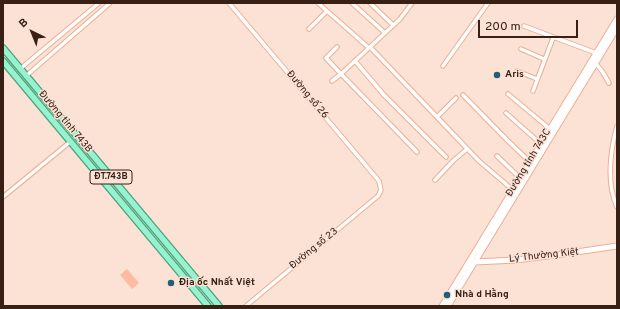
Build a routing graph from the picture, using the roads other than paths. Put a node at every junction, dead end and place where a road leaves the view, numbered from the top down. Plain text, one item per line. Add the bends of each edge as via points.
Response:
1 (100, 3) edge
2 (110, 3) edge
3 (229, 3) edge
4 (318, 3) edge
5 (352, 3) edge
6 (370, 3) edge
7 (412, 3) edge
8 (488, 3) edge
9 (105, 7) junction
10 (327, 11) junction
11 (617, 19) edge
12 (393, 25) junction
13 (524, 26) dead end
14 (617, 28) edge
15 (309, 29) dead end
16 (385, 33) junction
17 (553, 38) junction
18 (337, 47) dead end
19 (3, 48) edge
20 (370, 48) junction
21 (521, 49) dead end
22 (596, 54) junction
23 (544, 59) junction
24 (3, 61) edge
25 (355, 61) junction
26 (596, 64) junction
27 (443, 66) dead end
28 (20, 69) junction
29 (517, 72) dead end
30 (341, 74) junction
31 (26, 76) junction
32 (537, 79) junction
33 (332, 81) dead end
34 (609, 83) dead end
35 (533, 91) dead end
36 (508, 94) dead end
37 (463, 95) dead end
38 (456, 98) dead end
39 (506, 113) dead end
40 (437, 117) junction
41 (617, 126) edge
42 (550, 129) junction
43 (70, 142) junction
44 (541, 144) junction
45 (467, 149) junction
46 (417, 152) dead end
47 (497, 156) dead end
48 (446, 157) dead end
49 (530, 162) junction
50 (520, 178) junction
51 (435, 180) dead end
52 (380, 190) joint
53 (513, 190) junction
54 (123, 191) junction
55 (116, 196) junction
56 (3, 198) edge
57 (617, 207) edge
58 (617, 246) edge
59 (470, 262) junction
60 (476, 262) junction
61 (208, 306) edge
62 (219, 306) edge
63 (246, 306) edge
64 (442, 306) edge
65 (448, 306) edge

1 - 9 street
1 - 28 street
2 - 9 street
3 - 52 street, Đường số 26 via 379,181
4 - 10 street
5 - 16 street
6 - 12 street
7 - 12 street via 400,20
8 - 27 street
9 - 31 street
10 - 15 street
10 - 20 street
11 - 22 main road, Đường tỉnh 743C
12 - 16 street
13 - 17 street
14 - 26 main road, Đường tỉnh 743C
16 - 20 street
17 - 22 street
17 - 23 street
18 - 30 street via 326,58
19 - 28 main road, Đường tỉnh 743B / ĐT.743B
20 - 25 street
20 - 40 street
21 - 23 street
22 - 42 main road, Đường tỉnh 743C
23 - 32 street
24 - 43 main road, Đường tỉnh 743B / ĐT.743B
25 - 30 street
25 - 48 street via 384,95
26 - 34 street
26 - 60 main road, Đường tỉnh 743C
28 - 31 main road, Đường tỉnh 743B / ĐT.743B
29 - 32 street
30 - 33 street
30 - 46 street
31 - 54 main road, Đường tỉnh 743B / ĐT.743B
32 - 35 street
36 - 42 street
37 - 49 street
38 - 40 street
39 - 44 street
40 - 45 street
41 - 57 street via 610,168 612,194
42 - 44 main road, Đường tỉnh 743C
43 - 55 main road, Đường tỉnh 743B / ĐT.743B
43 - 56 street
44 - 49 main road, Đường tỉnh 743C
45 - 51 street
45 - 53 street
47 - 50 street
49 - 50 main road, Đường tỉnh 743C
50 - 53 main road, Đường tỉnh 743C
52 - 63 street, Đường số 23 via 378,196
53 - 59 main road, Đường tỉnh 743C
54 - 55 main road
54 - 62 main road, Đường tỉnh 743B / ĐT.743B
55 - 61 main road, Đường tỉnh 743B / ĐT.743B
58 - 60 main road, Lý Thường Kiệt via 522,259
59 - 60 main road, Lý Thường Kiệt
59 - 64 main road, Đường tỉnh 743C
60 - 65 main road, Đường tỉnh 743C

